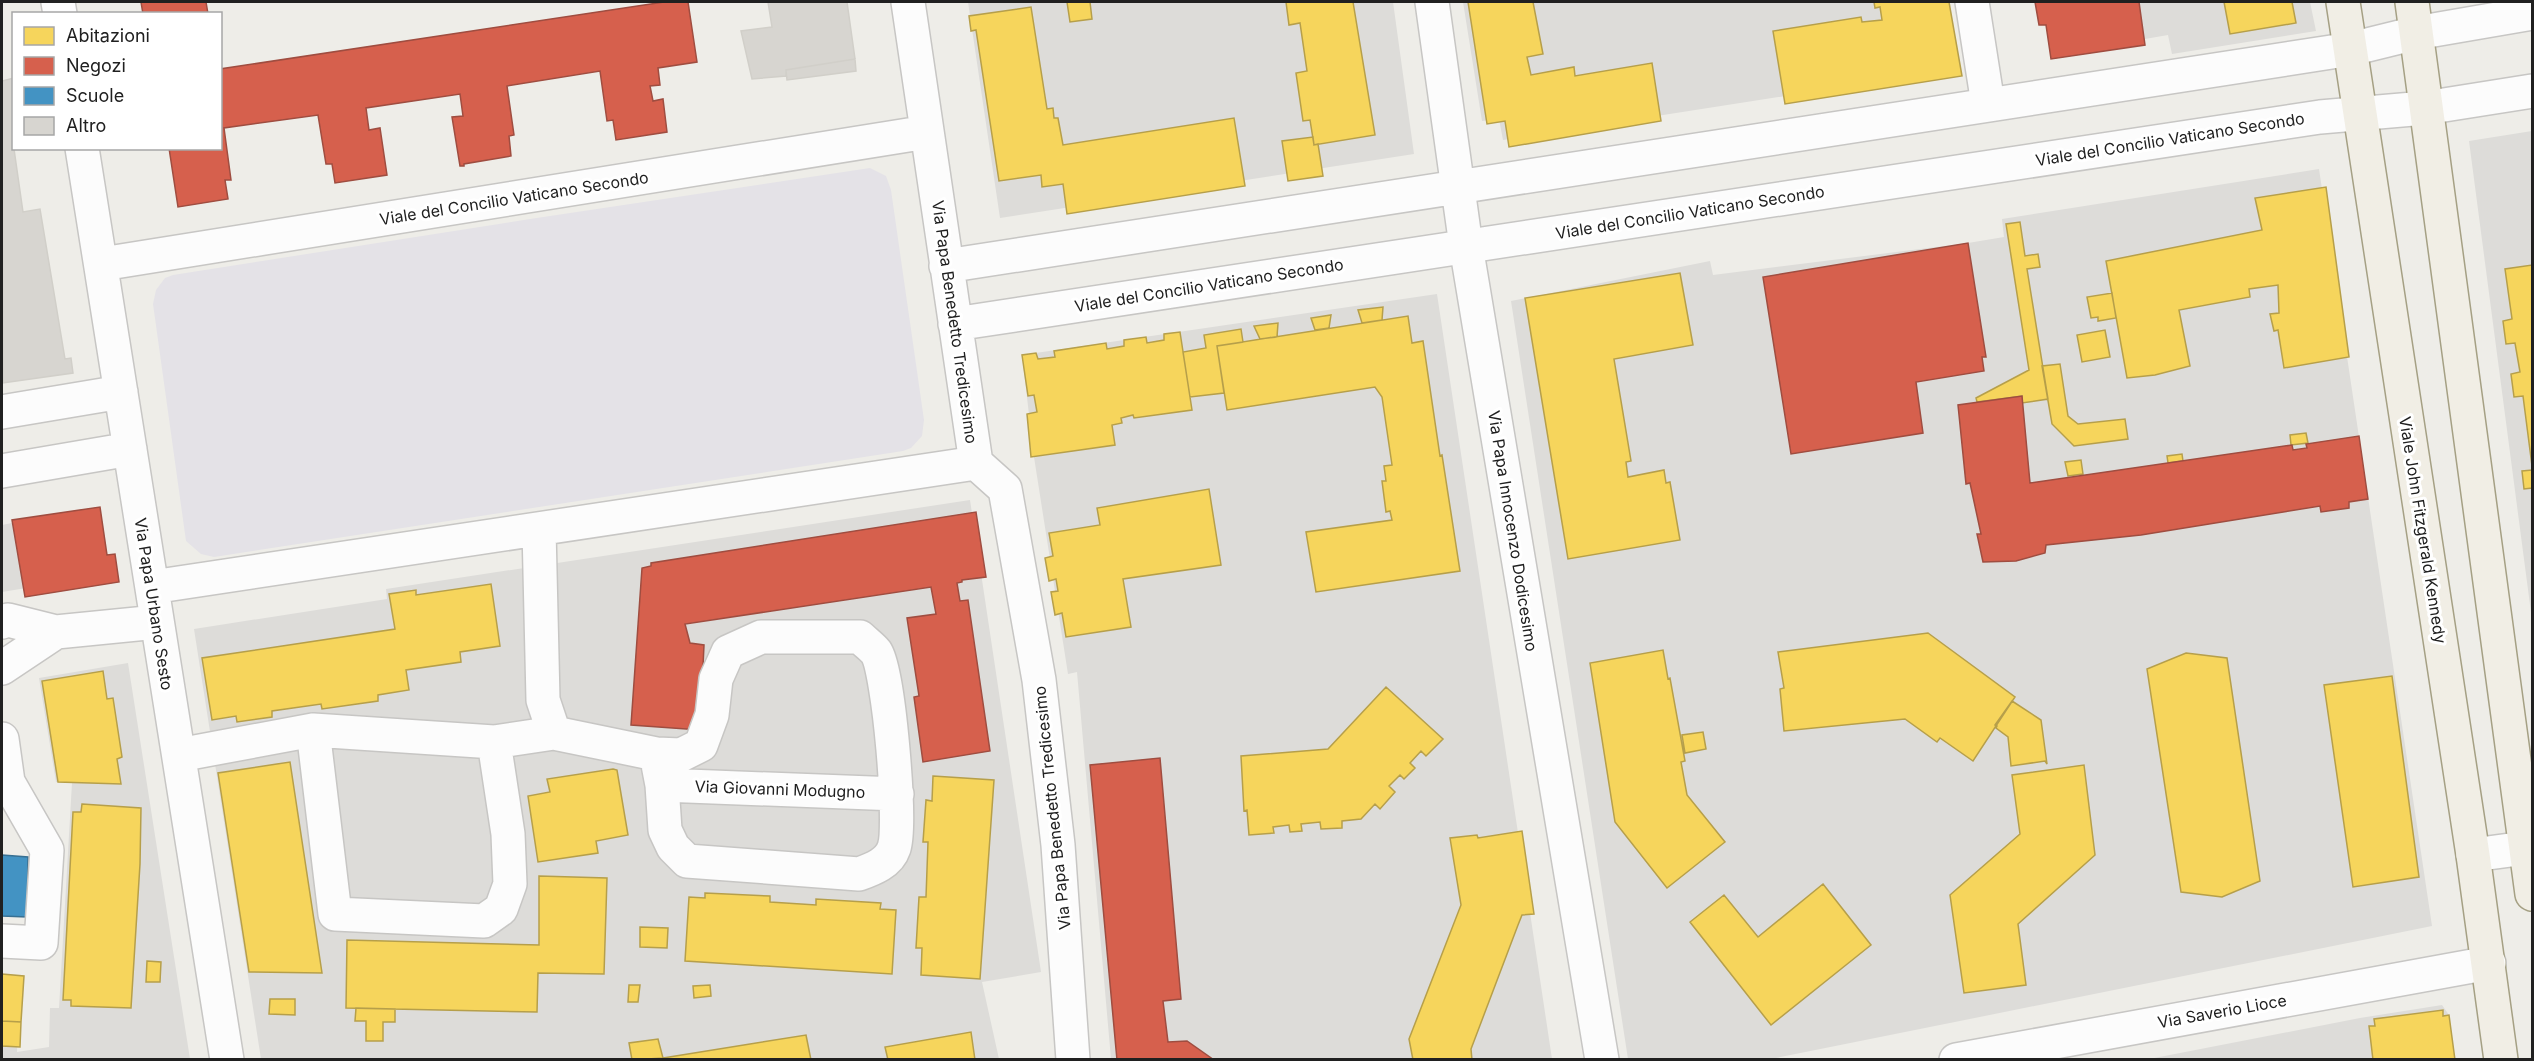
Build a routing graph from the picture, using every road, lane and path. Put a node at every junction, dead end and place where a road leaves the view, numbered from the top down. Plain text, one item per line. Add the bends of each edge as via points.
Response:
1 (908, 2) edge
2 (1432, 2) edge
3 (1972, 2) edge
4 (2343, 2) edge
5 (2532, 13) edge
6 (2414, 17) edge
7 (2350, 50) junction
8 (2532, 91) edge
9 (1988, 104) junction
10 (2426, 108) junction
11 (2359, 113) junction
12 (927, 132) junction
13 (82, 150) edge
14 (1456, 186) junction
15 (1466, 246) junction
16 (102, 264) junction
17 (946, 266) junction
18 (955, 324) junction
19 (121, 392) junction
20 (2, 412) edge
21 (130, 449) junction
22 (976, 463) junction
23 (2, 471) edge
24 (539, 529) junction
25 (152, 587) junction
26 (2, 622) edge
27 (157, 622) junction
28 (56, 632) junction
29 (2, 668) edge
30 (313, 730) junction
31 (554, 733) junction
32 (2, 739) edge
33 (494, 742) junction
34 (656, 754) junction
35 (178, 755) junction
36 (662, 785) junction
37 (897, 794) junction
38 (2529, 848) edge
39 (2473, 855) junction
40 (2532, 894) edge
41 (2, 941) edge
42 (2489, 963) junction
43 (227, 1059) edge
44 (1072, 1059) edge
45 (1602, 1059) edge
46 (1956, 1059) edge
47 (2501, 1059) edge

1 - 12 street, Via Papa Benedetto Tredicesimo
2 - 14 street, Via Papa Innocenzo Dodicesimo
3 - 9 street
4 - 7 main road, Viale John Fitzgerald Kennedy
5 - 6 street
6 - 7 street
6 - 10 main road
7 - 9 street
7 - 11 main road, Viale John Fitzgerald Kennedy
8 - 10 street, Viale del Concilio Vaticano Secondo
9 - 14 street
10 - 11 street, Viale del Concilio Vaticano Secondo
10 - 38 main road
11 - 15 street, Viale del Concilio Vaticano Secondo
11 - 39 main road, Viale John Fitzgerald Kennedy
12 - 16 street, Viale del Concilio Vaticano Secondo
12 - 17 street, Via Papa Benedetto Tredicesimo
13 - 16 street, Via Papa Urbano Sesto
14 - 15 street, Via Papa Innocenzo Dodicesimo
14 - 17 street
15 - 18 street, Viale del Concilio Vaticano Secondo
15 - 45 street, Via Papa Innocenzo Dodicesimo
16 - 19 street, Via Papa Urbano Sesto
17 - 18 street, Via Papa Benedetto Tredicesimo
18 - 22 street, Via Papa Benedetto Tredicesimo
19 - 20 street
19 - 21 street, Via Papa Urbano Sesto
21 - 23 street
21 - 25 street, Via Papa Urbano Sesto
22 - 24 street
22 - 44 street, Via Papa Benedetto Tredicesimo via 1005,489 1039,680 1058,845
24 - 25 street
24 - 31 street via 543,700
25 - 27 street, Via Papa Urbano Sesto
26 - 28 street via 8,620
27 - 28 street
27 - 35 street, Via Papa Urbano Sesto
28 - 29 street
30 - 33 street
30 - 33 street via 335,914 484,921 501,909 510,884 508,834
30 - 35 street
31 - 33 street
31 - 34 street
32 - 41 street via 8,782 47,850 41,943
34 - 36 street
34 - 37 street via 681,755 701,745 712,715 716,680 728,652 761,637 860,637 877,653 884,677
35 - 43 street, Via Papa Urbano Sesto
36 - 37 street, Via Giovanni Modugno
36 - 37 street via 665,830 673,847 687,861 859,874 880,866 894,848
38 - 39 street
38 - 40 main road
39 - 42 main road, Viale John Fitzgerald Kennedy
42 - 46 street, Via Saverio Lioce
42 - 47 main road, Viale John Fitzgerald Kennedy

